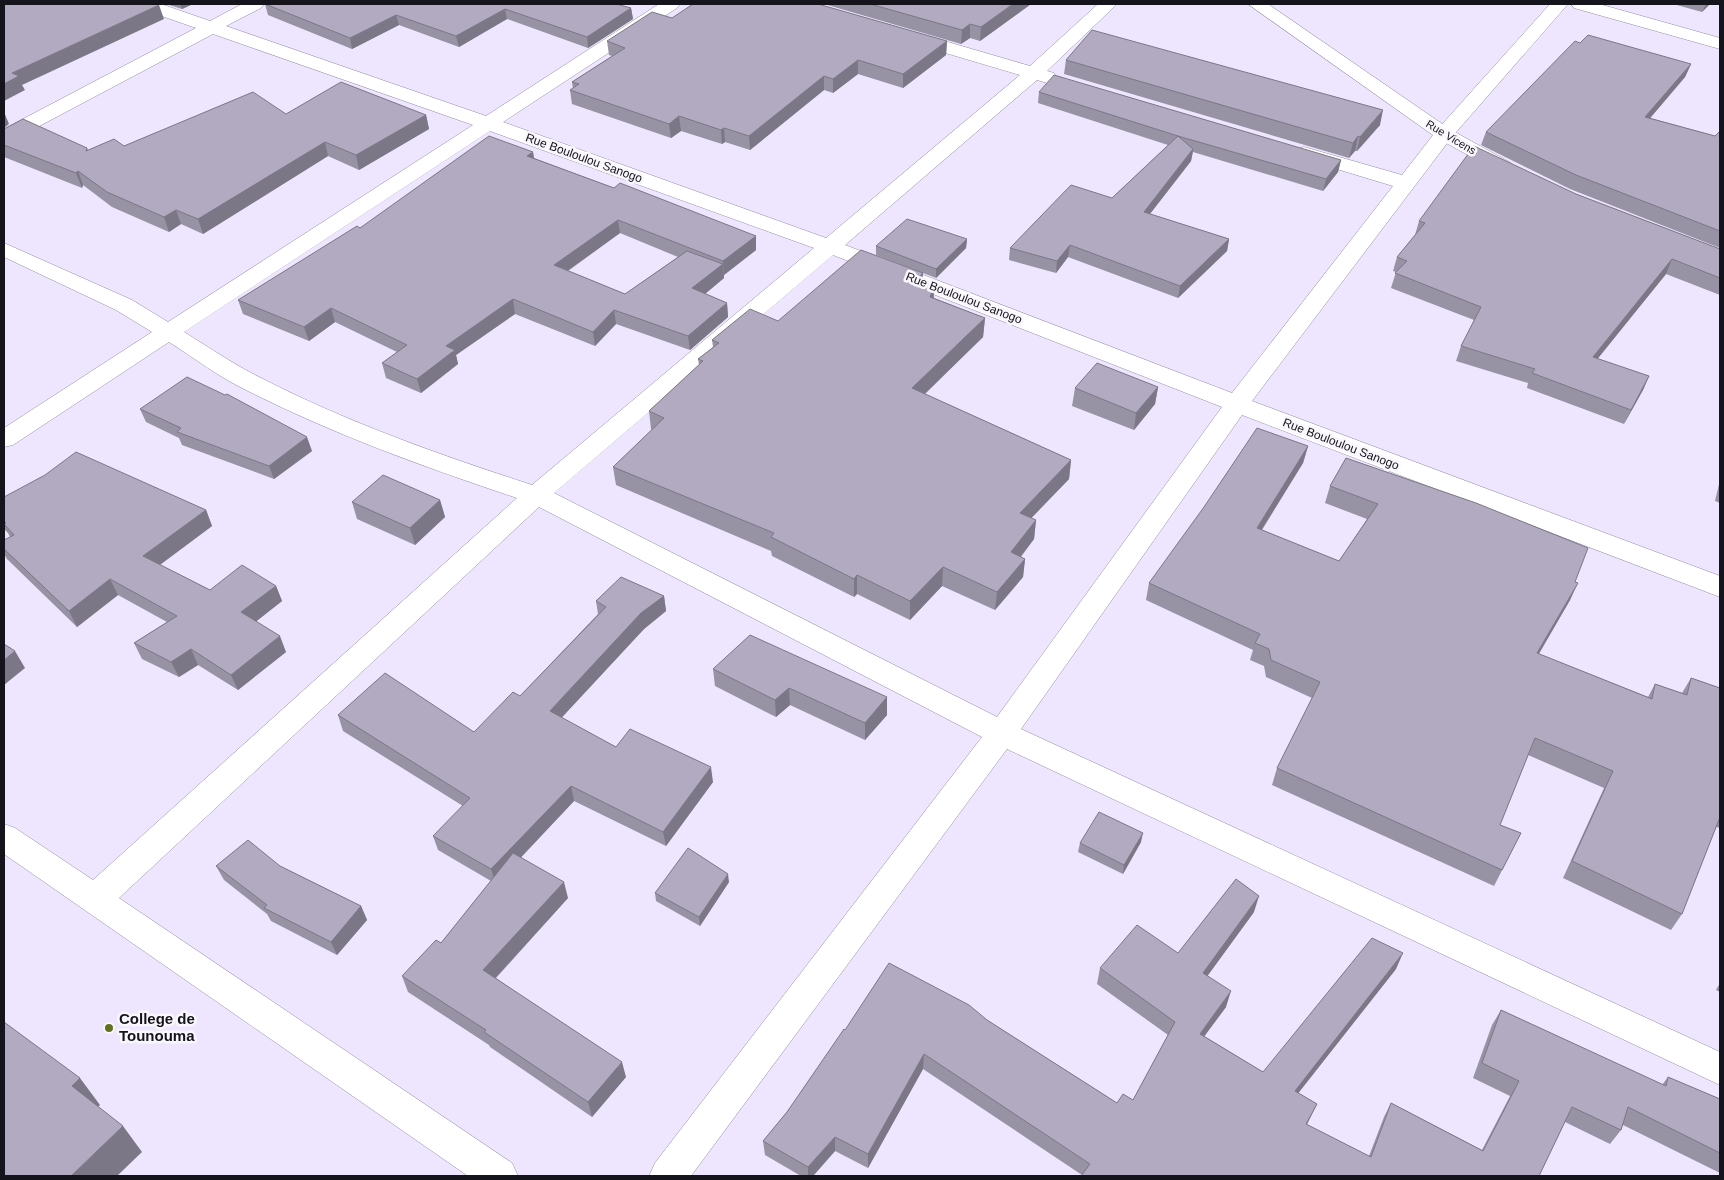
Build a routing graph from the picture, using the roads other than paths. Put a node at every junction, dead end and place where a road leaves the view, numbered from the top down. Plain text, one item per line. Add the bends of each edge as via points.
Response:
1 (145, 4) edge
2 (255, 4) edge
3 (671, 4) edge
4 (1108, 4) edge
5 (1257, 4) edge
6 (1559, 4) edge
7 (1580, 4) edge
8 (209, 27) junction
9 (894, 32) edge
10 (1720, 44) edge
11 (1034, 73) junction
12 (1062, 82) edge
13 (487, 123) junction
14 (1444, 134) junction
15 (4, 136) edge
16 (1282, 146) edge
17 (1517, 173) edge
18 (1406, 183) junction
19 (831, 247) junction
20 (4, 249) edge
21 (169, 332) junction
22 (1237, 404) junction
23 (4, 439) edge
24 (536, 495) junction
25 (1720, 587) edge
26 (1002, 733) junction
27 (4, 837) edge
28 (95, 899) junction
29 (1720, 1069) edge
30 (499, 1176) edge
31 (668, 1176) edge

1 - 8 street, Rue Bouloulou Sanogo
2 - 8 street
3 - 13 street
4 - 11 street
5 - 14 street, Rue Vicens
6 - 14 street
7 - 10 street
8 - 13 street, Rue Bouloulou Sanogo
8 - 15 street
9 - 11 street
11 - 12 street
11 - 19 street
13 - 19 street, Rue Bouloulou Sanogo
13 - 21 street
14 - 17 street, Rue Vicens
14 - 18 street
16 - 18 street
18 - 22 street
19 - 22 street, Rue Bouloulou Sanogo
19 - 24 street
20 - 21 street via 124,305
21 - 23 street
21 - 24 street via 254,384 323,416 420,456
22 - 25 street, Rue Bouloulou Sanogo
22 - 26 street
24 - 26 street
24 - 28 street
26 - 29 street
26 - 31 street
27 - 28 street
28 - 30 street

